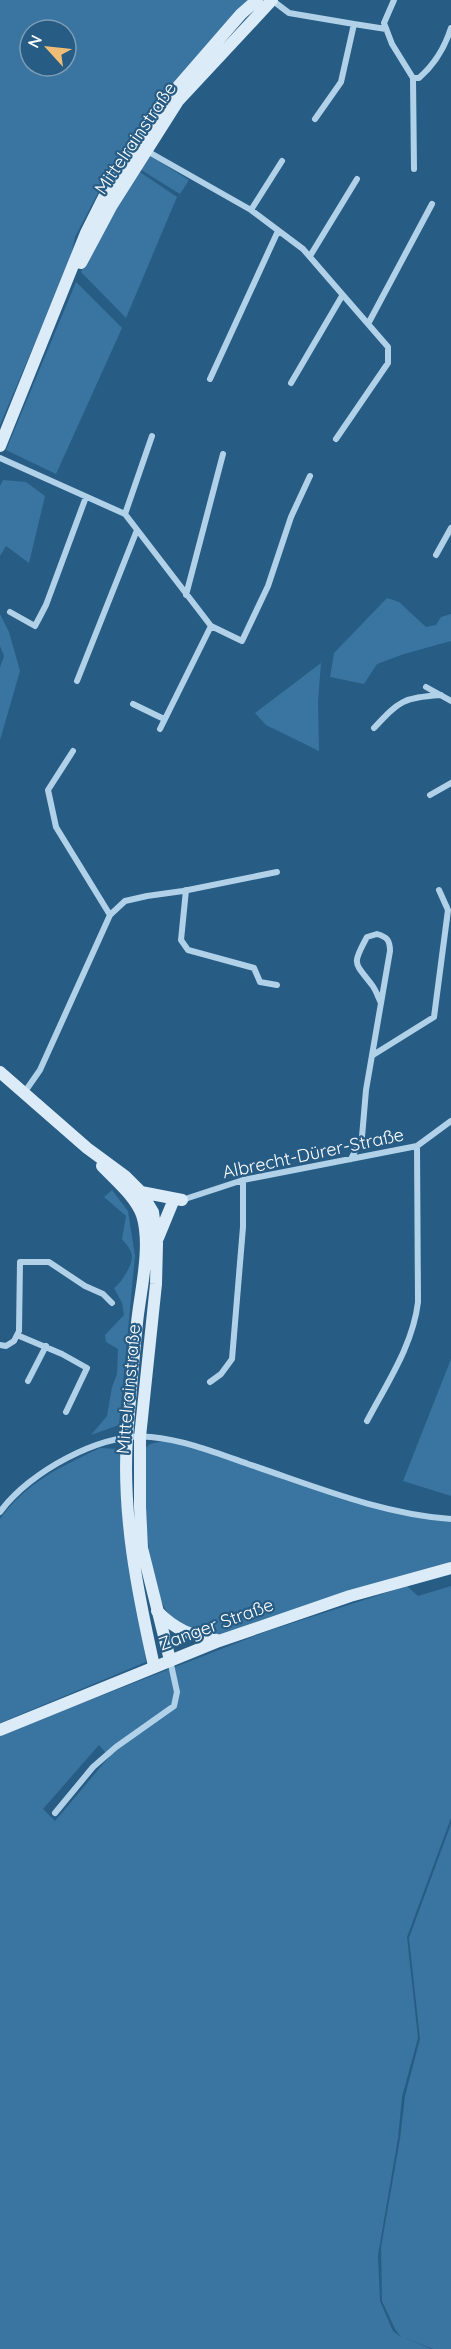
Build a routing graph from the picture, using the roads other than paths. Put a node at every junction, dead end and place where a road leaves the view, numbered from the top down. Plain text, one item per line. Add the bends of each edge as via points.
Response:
1 (257, 0) edge
2 (272, 0) edge
3 (394, 0) edge
4 (354, 24) junction
5 (451, 28) edge
6 (386, 29) junction
7 (413, 78) junction
8 (315, 119) dead end
9 (141, 147) junction
10 (282, 161) dead end
11 (414, 169) dead end
12 (357, 178) dead end
13 (432, 204) dead end
14 (251, 210) junction
15 (278, 231) junction
16 (310, 256) junction
17 (342, 296) junction
18 (368, 324) junction
19 (210, 379) dead end
20 (291, 383) dead end
21 (152, 436) dead end
22 (336, 439) dead end
23 (0, 446) edge
24 (223, 454) dead end
25 (0, 458) edge
26 (310, 476) dead end
27 (86, 497) junction
28 (125, 514) junction
29 (451, 528) edge
30 (137, 530) junction
31 (436, 555) dead end
32 (186, 595) junction
33 (10, 612) dead end
34 (210, 626) junction
35 (77, 681) dead end
36 (426, 687) dead end
37 (441, 695) junction
38 (451, 701) edge
39 (134, 704) dead end
40 (164, 719) junction
41 (374, 728) dead end
42 (160, 729) dead end
43 (73, 751) dead end
44 (451, 783) edge
45 (430, 795) dead end
46 (277, 872) dead end
47 (186, 890) junction
48 (439, 890) dead end
49 (110, 915) junction
50 (277, 985) dead end
51 (381, 1003) junction
52 (373, 1055) junction
53 (0, 1072) edge
54 (24, 1093) junction
55 (451, 1120) edge
56 (417, 1146) junction
57 (87, 1148) junction
58 (351, 1160) junction
59 (243, 1180) junction
60 (141, 1192) junction
61 (177, 1202) junction
62 (148, 1213) junction
63 (157, 1242) junction
64 (112, 1304) dead end
65 (17, 1335) junction
66 (0, 1344) edge
67 (46, 1346) junction
68 (28, 1381) dead end
69 (210, 1382) dead end
70 (66, 1412) dead end
71 (368, 1421) dead end
72 (133, 1438) junction
73 (0, 1512) edge
74 (451, 1519) edge
75 (451, 1568) edge
76 (157, 1611) junction
77 (219, 1641) junction
78 (170, 1660) junction
79 (154, 1666) junction
80 (0, 1730) edge
81 (55, 1813) dead end

1 - 9 street, Mittelrainstraße via 168,98
2 - 4 street via 289,13
2 - 9 street, Mittelrainstraße
3 - 6 street via 384,23
4 - 6 street
4 - 8 street via 340,82
5 - 7 street via 434,63 419,78
6 - 7 street
7 - 11 street
9 - 14 street
9 - 23 street, Mittelrainstraße via 54,314
10 - 14 street
12 - 16 street
13 - 18 street
14 - 15 street
15 - 16 street
15 - 19 street
16 - 17 street
17 - 18 street
17 - 20 street
18 - 22 street via 388,348 388,363
21 - 28 street
24 - 32 street
25 - 27 street
26 - 34 street via 291,517 268,586 242,641
27 - 28 street
27 - 33 street via 35,626
28 - 30 street
29 - 31 street
30 - 32 street
30 - 35 street
32 - 34 street
34 - 40 street
36 - 37 street
37 - 38 street
37 - 41 street via 412,698 392,708
39 - 40 street
40 - 42 street
43 - 49 street via 48,790 56,827
44 - 45 street
46 - 47 street
47 - 49 street via 125,901
47 - 50 street via 181,940 188,950 254,968 260,982
48 - 52 street via 448,910 434,1017
49 - 54 street via 40,1070
51 - 51 street via 390,943 384,936 372,934 364,943 358,970
51 - 52 street
52 - 58 street via 362,1137
53 - 54 street, Mittelrainstraße
54 - 57 street, Mittelrainstraße
55 - 56 street, Albrecht-Dürer-Straße
56 - 58 street, Albrecht-Dürer-Straße
56 - 71 street via 416,1320
57 - 60 street, Mittelrainstraße
57 - 62 street, Mittelrainstraße
58 - 59 street, Albrecht-Dürer-Straße
59 - 61 street, Albrecht-Dürer-Straße
59 - 69 street via 232,1359
60 - 61 street
60 - 62 street, Mittelrainstraße
61 - 62 street, Albrecht-Dürer-Straße
61 - 63 street
62 - 63 street, Mittelrainstraße
62 - 72 street, Mittelrainstraße
63 - 72 street, Mittelrainstraße via 156,1284
64 - 65 street via 103,1294 48,1262 20,1262
65 - 66 street via 6,1346
65 - 67 street
67 - 68 street
67 - 70 street via 87,1368
72 - 73 street via 97,1445 58,1463 21,1489
72 - 74 street via 151,1437 202,1448 353,1500
72 - 76 street, Mittelrainstraße via 142,1548
72 - 79 street, Mittelrainstraße via 127,1497 130,1545
75 - 77 street, Zanger Straße via 351,1596
76 - 77 street via 184,1633
76 - 78 street, Mittelrainstraße
77 - 78 street, Zanger Straße
78 - 79 street, Zanger Straße
78 - 81 street via 177,1692 174,1706 93,1767
79 - 80 street, Zanger Straße

